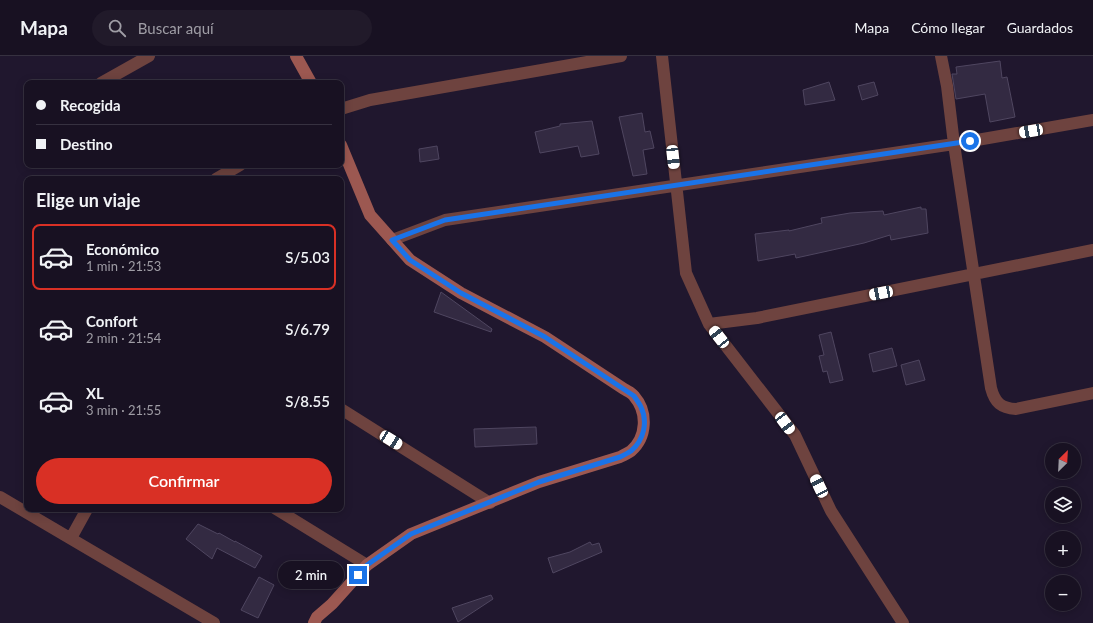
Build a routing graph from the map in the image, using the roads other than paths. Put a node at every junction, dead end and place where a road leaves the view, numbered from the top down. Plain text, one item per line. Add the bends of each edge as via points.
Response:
1 (149, 56) edge
2 (296, 56) edge
3 (621, 56) edge
4 (662, 56) edge
5 (941, 56) edge
6 (133, 60) edge
7 (105, 80) edge
8 (309, 80) edge
9 (344, 108) edge
10 (1093, 120) edge
11 (954, 144) junction
12 (344, 152) edge
13 (235, 168) edge
14 (221, 176) edge
15 (676, 186) junction
16 (392, 240) junction
17 (1093, 250) edge
18 (974, 275) junction
19 (709, 324) junction
20 (1093, 393) edge
21 (344, 410) edge
22 (0, 497) edge
23 (490, 502) junction
24 (24, 511) edge
25 (26, 512) edge
26 (85, 512) edge
27 (281, 512) edge
28 (71, 538) junction
29 (367, 565) junction
30 (214, 623) edge
31 (314, 623) edge
32 (903, 623) edge

1 - 6 street
2 - 8 street
3 - 9 street via 370,100
4 - 15 street
5 - 11 street
6 - 7 street
10 - 11 street
11 - 15 street
11 - 18 street
12 - 16 street via 370,215
13 - 14 street
15 - 16 street via 445,220
15 - 19 street via 686,272
16 - 23 street via 410,260 461,293 545,337 634,396 641,406 644,430 639,442 631,451 620,457 539,482
17 - 18 street
18 - 19 street via 757,318
18 - 20 street via 991,388 1002,406 1016,409
19 - 32 street via 795,436 831,511
21 - 23 street
22 - 24 street
23 - 29 street via 411,534
25 - 28 street
26 - 28 street
27 - 29 street
28 - 30 street
29 - 31 street

